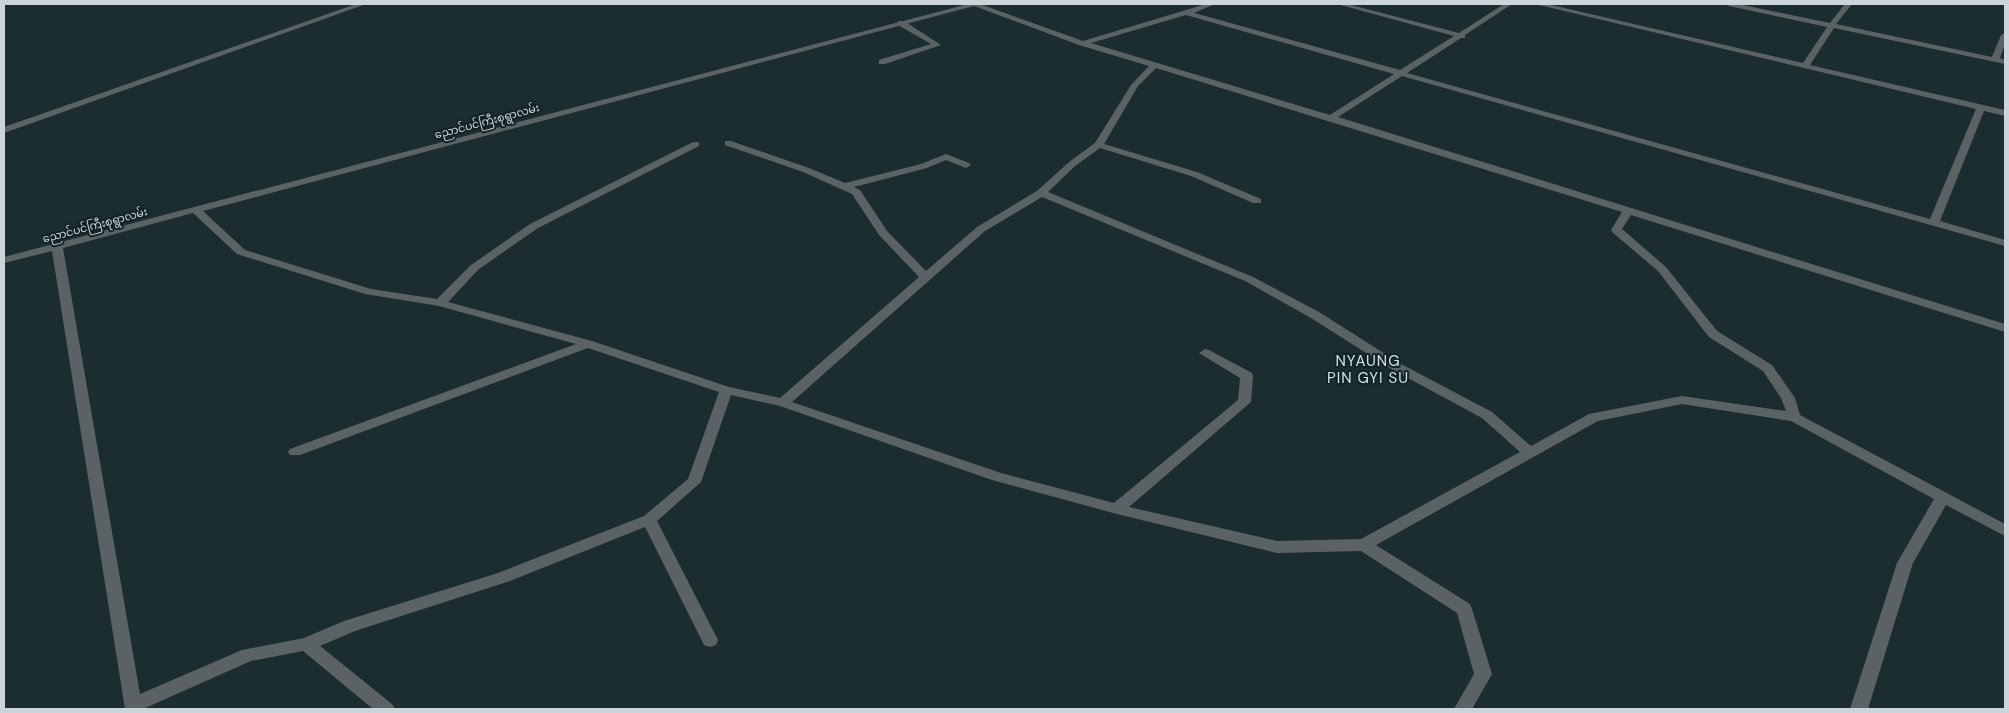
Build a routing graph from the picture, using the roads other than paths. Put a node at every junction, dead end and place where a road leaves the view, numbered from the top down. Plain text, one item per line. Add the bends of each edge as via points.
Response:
1 (362, 4) edge
2 (975, 4) edge
3 (1212, 4) edge
4 (1340, 4) edge
5 (1509, 4) edge
6 (1539, 4) edge
7 (1729, 4) edge
8 (1849, 4) edge
9 (1186, 14) junction
10 (901, 23) junction
11 (1832, 25) junction
12 (2005, 35) edge
13 (1462, 36) junction
14 (1082, 44) junction
15 (1995, 60) junction
16 (882, 62) dead end
17 (2005, 62) edge
18 (1154, 65) junction
19 (1805, 66) junction
20 (1401, 74) junction
21 (1981, 107) junction
22 (2005, 113) edge
23 (1331, 118) junction
24 (4, 130) edge
25 (728, 143) dead end
26 (696, 144) dead end
27 (1099, 145) junction
28 (966, 165) dead end
29 (843, 187) junction
30 (1041, 192) junction
31 (1257, 201) dead end
32 (196, 210) junction
33 (1629, 210) junction
34 (1934, 223) junction
35 (2005, 244) edge
36 (57, 246) junction
37 (4, 260) edge
38 (926, 278) junction
39 (440, 303) junction
40 (2005, 328) edge
41 (588, 344) junction
42 (1205, 353) dead end
43 (726, 390) junction
44 (783, 403) junction
45 (1794, 417) junction
46 (295, 452) dead end
47 (1529, 452) junction
48 (1943, 497) junction
49 (1117, 509) junction
50 (649, 520) junction
51 (2005, 531) edge
52 (1364, 545) junction
53 (710, 640) dead end
54 (306, 644) junction
55 (134, 707) edge
56 (386, 709) edge
57 (1463, 709) edge
58 (1859, 709) edge

1 - 24 street
2 - 10 street, ညောင်ပင်ကြီးစုရွာလမ်း
2 - 14 street
3 - 9 street
4 - 13 street
5 - 13 street
6 - 19 street
7 - 11 street
8 - 11 street
9 - 14 street
9 - 20 street
10 - 16 street via 937,45
10 - 32 street, ညောင်ပင်ကြီးစုရွာလမ်း
11 - 15 street
11 - 19 street
12 - 15 street
13 - 20 street
14 - 18 street
15 - 17 street
18 - 23 street
18 - 27 street via 1135,85
19 - 21 street
20 - 23 street
20 - 34 street
21 - 22 street
21 - 34 street
23 - 33 street
25 - 29 street via 806,170
26 - 39 street via 534,226 475,267
27 - 30 street
27 - 31 street via 1194,174
28 - 29 street via 946,157
29 - 38 street via 856,192 883,233
30 - 38 street via 981,229
30 - 47 street via 1249,279 1315,315 1397,367 1487,415
32 - 36 street, ညောင်ပင်ကြီးစုရွာလမ်း
32 - 39 street via 240,252 369,292
33 - 40 street
33 - 45 street via 1616,230 1662,269 1713,334 1768,368 1788,398
34 - 35 street
36 - 37 street, ညောင်ပင်ကြီးစုရွာလမ်း
36 - 55 street
38 - 44 street
39 - 41 street
41 - 43 street
41 - 46 street
42 - 49 street via 1247,376 1244,402
43 - 44 street
43 - 50 street via 694,482
44 - 49 street via 997,477
45 - 47 street via 1682,400 1594,417
45 - 48 street
47 - 52 street
48 - 51 street
48 - 58 street via 1905,562
49 - 52 street via 1277,547
50 - 53 street
50 - 54 street via 504,577 350,626
52 - 57 street via 1464,609 1483,674
54 - 55 street via 248,655
54 - 56 street

